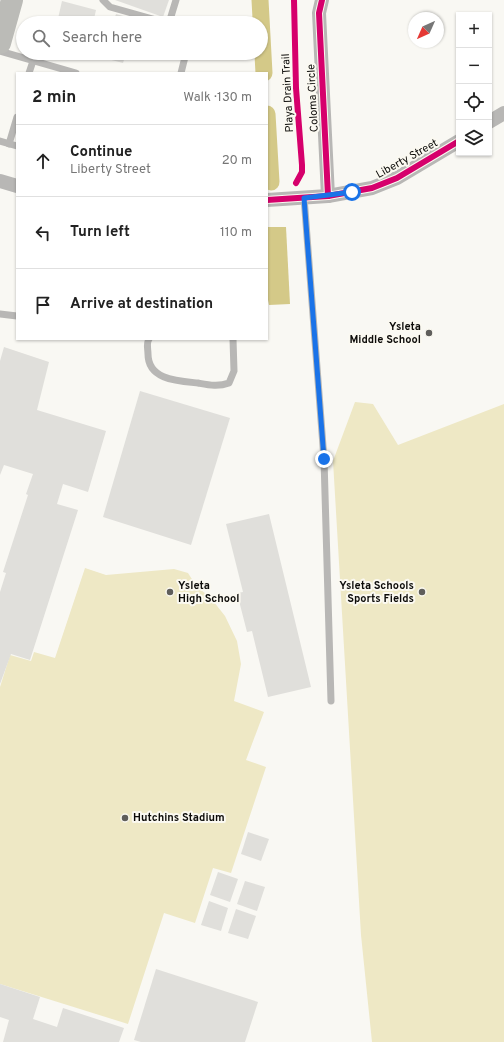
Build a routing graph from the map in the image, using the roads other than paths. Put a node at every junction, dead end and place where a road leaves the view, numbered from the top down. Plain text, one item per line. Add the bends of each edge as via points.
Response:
1 (12, 0) edge
2 (103, 0) edge
3 (176, 0) edge
4 (322, 0) edge
5 (143, 16) edge
6 (170, 16) edge
7 (0, 43) edge
8 (0, 51) edge
9 (16, 56) edge
10 (30, 60) edge
11 (184, 60) edge
12 (33, 61) junction
13 (30, 72) edge
14 (72, 72) edge
15 (181, 72) edge
16 (504, 113) edge
17 (16, 120) edge
18 (492, 120) edge
19 (0, 141) edge
20 (456, 142) edge
21 (9, 144) junction
22 (16, 146) edge
23 (0, 181) edge
24 (16, 186) edge
25 (328, 196) junction
26 (304, 198) junction
27 (268, 200) edge
28 (0, 314) edge
29 (16, 316) edge
30 (148, 340) edge
31 (232, 340) edge
32 (331, 702) dead end

1 - 7 main road
2 - 5 lane via 110,7
3 - 6 lane
4 - 25 street, Coloma Circle via 319,14
8 - 9 lane
10 - 12 lane
11 - 15 lane
12 - 13 lane
12 - 14 lane
16 - 18 street
17 - 21 lane
19 - 21 lane
20 - 25 street, Liberty Street via 391,180 372,188
21 - 22 lane
23 - 24 street
25 - 26 street, Liberty Street
26 - 27 street, Liberty Street
26 - 32 lane via 324,459
28 - 29 lane
30 - 31 lane via 148,362 157,374 172,380 220,386 228,383 234,371

